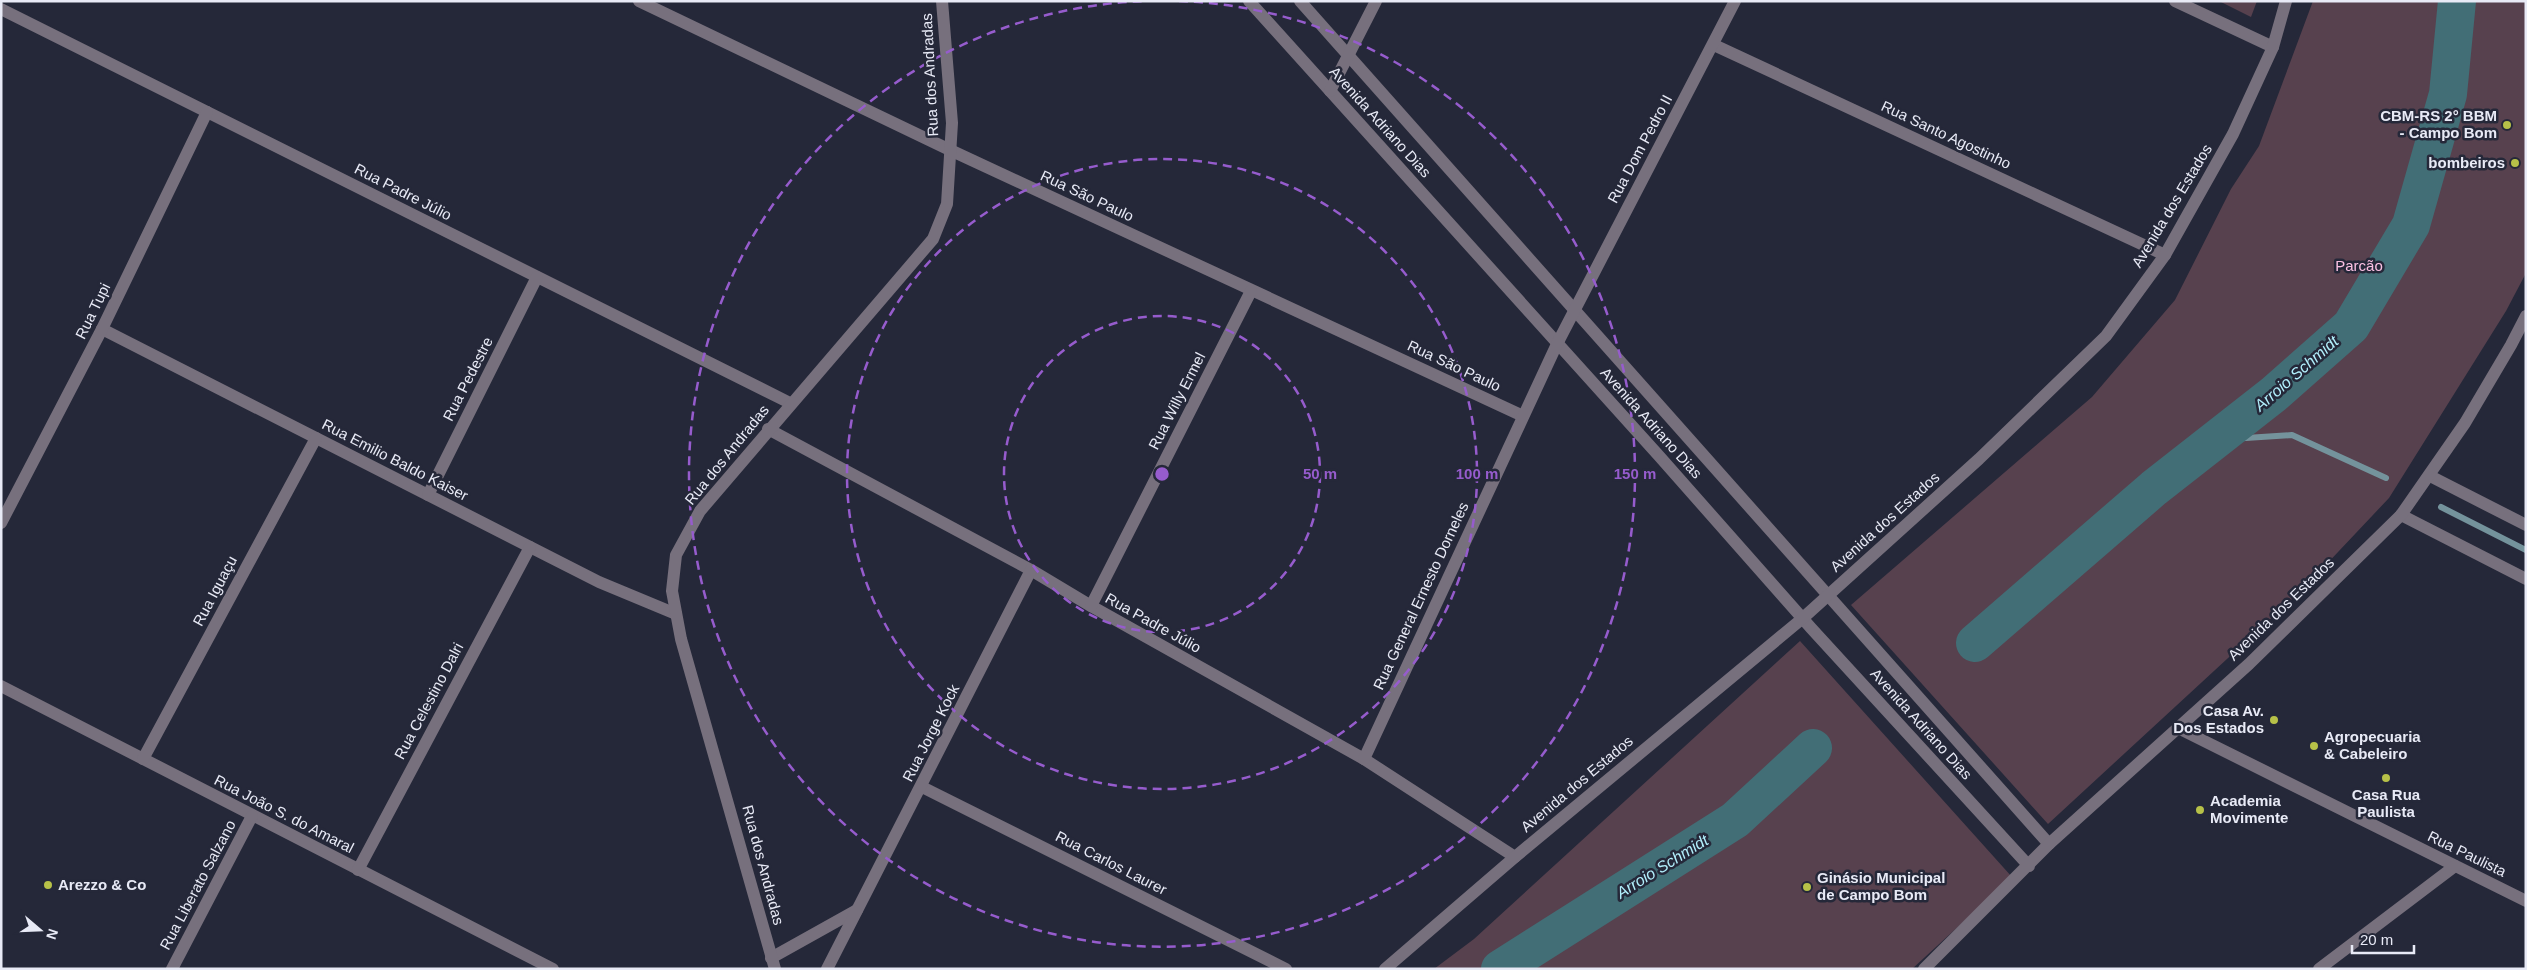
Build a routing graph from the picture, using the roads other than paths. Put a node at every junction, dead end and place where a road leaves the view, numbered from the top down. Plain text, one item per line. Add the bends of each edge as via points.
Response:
1 (639, 1) edge
2 (942, 1) edge
3 (1249, 1) edge
4 (1300, 1) edge
5 (1376, 1) edge
6 (1735, 1) edge
7 (2175, 1) edge
8 (2286, 1) edge
9 (1, 9) edge
10 (1714, 45) junction
11 (2273, 47) junction
12 (1349, 56) junction
13 (1330, 91) junction
14 (207, 112) junction
15 (950, 150) junction
16 (2165, 255) junction
17 (537, 277) junction
18 (1251, 291) junction
19 (1574, 312) junction
20 (2526, 316) edge
21 (102, 329) junction
22 (1557, 344) junction
23 (790, 403) junction
24 (1523, 416) junction
25 (768, 429) junction
26 (316, 438) junction
27 (2430, 476) junction
28 (428, 495) junction
29 (2401, 515) junction
30 (1, 522) edge
31 (2526, 525) edge
32 (530, 546) junction
33 (1031, 570) junction
34 (2526, 579) edge
35 (1829, 595) junction
36 (1091, 606) junction
37 (676, 614) junction
38 (1803, 618) junction
39 (1, 686) edge
40 (2178, 728) junction
41 (143, 759) junction
42 (1364, 759) junction
43 (922, 787) junction
44 (252, 816) junction
45 (2049, 844) junction
46 (1515, 857) junction
47 (2029, 866) junction
48 (2454, 866) junction
49 (358, 870) junction
50 (2526, 901) edge
51 (857, 910) junction
52 (527, 963) edge
53 (773, 963) edge
54 (172, 969) edge
55 (553, 969) edge
56 (827, 969) edge
57 (1286, 969) edge
58 (1385, 969) edge
59 (1924, 969) edge
60 (2319, 969) edge

1 - 15 street, Rua São Paulo
2 - 15 street, Rua dos Andradas via 952,123
3 - 13 street, Avenida Adriano Dias
4 - 12 street, Avenida Adriano Dias
5 - 12 street
6 - 10 street, Rua Dom Pedro II
7 - 11 street
8 - 11 street, Avenida dos Estados
9 - 14 street, Rua Padre Júlio
10 - 16 street, Rua Santo Agostinho
10 - 19 street, Rua Dom Pedro II
11 - 16 street, Avenida dos Estados via 2233,134
12 - 13 street
12 - 19 street, Avenida Adriano Dias
13 - 22 street, Avenida Adriano Dias
14 - 17 street, Rua Padre Júlio
14 - 21 street, Rua Tupi
15 - 18 street, Rua São Paulo
15 - 23 street, Rua dos Andradas via 947,204 933,239
16 - 35 street, Avenida dos Estados via 2106,336 1979,459
17 - 23 street, Rua Padre Júlio
17 - 28 street, Rua Pedestre
18 - 24 street, Rua São Paulo
18 - 36 street, Rua Willy Ermel
19 - 22 street, Rua General Ernesto Dorneles
19 - 35 street, Avenida Adriano Dias
20 - 27 street, Avenida dos Estados
21 - 26 street, Rua Emilio Baldo Kaiser
21 - 30 street, Rua Tupi
22 - 24 street, Rua General Ernesto Dorneles
22 - 38 street, Avenida Adriano Dias
23 - 25 street, Rua dos Andradas
24 - 42 street, Rua General Ernesto Dorneles
25 - 33 street, Rua Padre Júlio
25 - 37 street, Rua dos Andradas via 700,511 676,555 672,591
26 - 28 street, Rua Emilio Baldo Kaiser
26 - 41 street, Rua Iguaçu
27 - 29 street, Avenida dos Estados
27 - 31 street
28 - 32 street, Rua Emilio Baldo Kaiser
29 - 34 street
29 - 40 street, Avenida dos Estados via 2249,664
32 - 37 street, Rua Emilio Baldo Kaiser via 599,582
32 - 49 street, Rua Celestino Dalri
33 - 36 street, Rua Padre Júlio
33 - 43 street, Rua Jorge Kock
35 - 38 street, Avenida dos Estados
35 - 45 street, Avenida Adriano Dias
36 - 42 street, Rua Padre Júlio
37 - 53 street, Rua dos Andradas
38 - 46 street, Avenida dos Estados
38 - 47 street, Avenida Adriano Dias
39 - 41 street, Rua João S. do Amaral
40 - 45 street, Avenida dos Estados
40 - 48 street, Rua Paulista
41 - 44 street, Rua João S. do Amaral
42 - 46 street, Rua Padre Júlio
43 - 51 street, Rua Jorge Kock
43 - 57 street, Rua Carlos Laurer
44 - 49 street, Rua João S. do Amaral
44 - 54 street, Rua Liberato Salzano
45 - 47 street, Avenida dos Estados
46 - 58 street, Avenida dos Estados
47 - 59 street, Avenida dos Estados
48 - 50 street, Rua Paulista
48 - 60 street
49 - 52 street, Rua João S. do Amaral
51 - 53 street
51 - 56 street, Rua Jorge Kock
52 - 55 street, Rua João S. do Amaral

